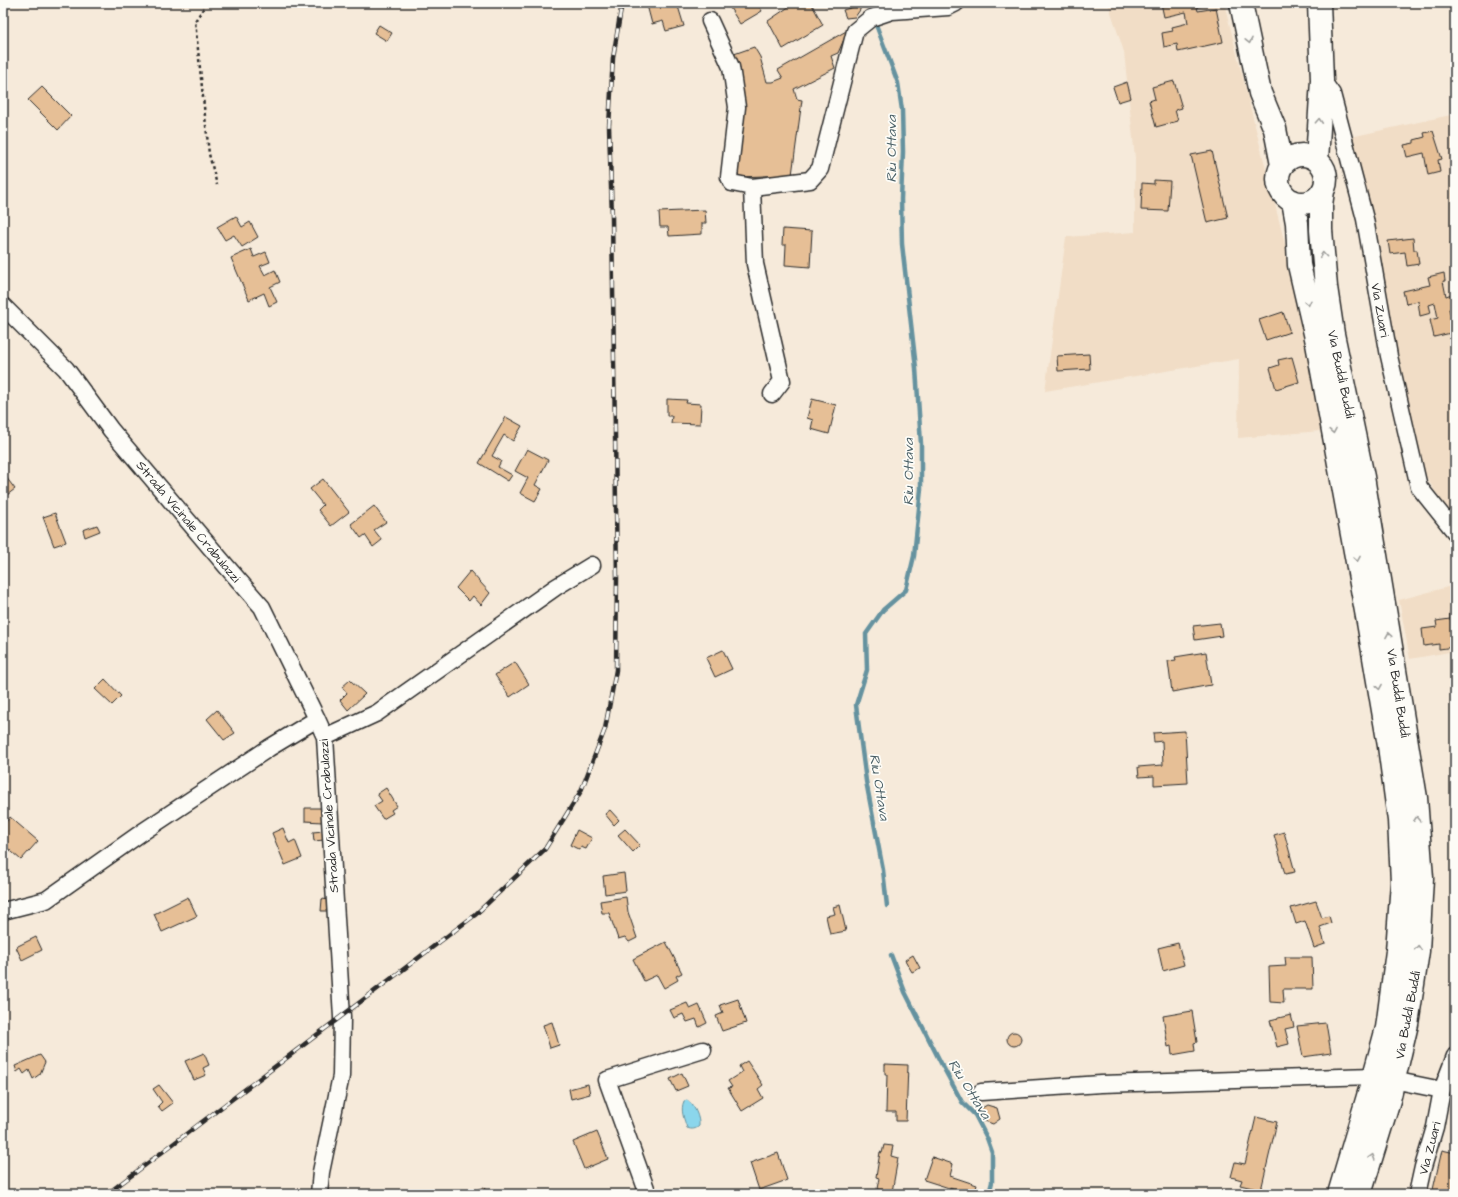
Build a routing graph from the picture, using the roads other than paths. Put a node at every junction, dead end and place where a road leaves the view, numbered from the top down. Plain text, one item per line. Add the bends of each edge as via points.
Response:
1 (956, 3) edge
2 (1241, 3) edge
3 (1319, 3) edge
4 (710, 21) dead end
5 (1322, 80) junction
6 (1317, 160) junction
7 (1282, 165) junction
8 (752, 187) junction
9 (1323, 190) junction
10 (1293, 201) junction
11 (3, 306) edge
12 (772, 394) dead end
13 (1455, 532) edge
14 (592, 565) dead end
15 (317, 719) junction
16 (325, 737) junction
17 (3, 911) edge
18 (703, 1050) dead end
19 (1455, 1056) edge
20 (1384, 1078) junction
21 (1442, 1090) junction
22 (981, 1092) dead end
23 (319, 1194) edge
24 (648, 1194) edge
25 (1339, 1194) edge
26 (1360, 1194) edge
27 (1417, 1194) edge

1 - 8 street via 948,7 892,11 871,18 856,31 820,169 810,180
2 -> 7 main road via 1260,93 1275,129
3 - 5 main road
4 - 8 street via 731,67 737,107 729,177 732,182
6 -> 5 main road
5 - 13 street, Via Zuari via 1332,94 1366,219 1389,356 1419,487
6 - 7 main road via 1310,156 1294,156
6 - 9 main road via 1326,174
7 - 10 main road via 1279,186
8 - 12 street via 755,264 782,381
9 - 10 main road via 1314,201
20 -> 9 main road, Via Buddi Buddi via 1407,1024 1418,951 1422,878 1416,798 1363,477 1326,290 1321,230
10 -> 20 main road, Via Buddi Buddi via 1299,265 1316,338 1368,622 1399,820 1402,882
11 - 15 street, Strada Vicinale Crabulazzi via 66,369 111,430 262,607
14 - 16 street via 556,586 377,713
15 - 16 street, Strada Vicinale Crabulazzi
15 - 17 street via 160,820 46,900
16 - 23 street, Strada Vicinale Crabulazzi via 342,1017 340,1076
18 - 24 street via 608,1080
19 - 21 street, Via Zuari
20 - 21 street
20 - 22 street via 1101,1084
20 - 25 main road, Via Buddi Buddi
26 -> 20 main road, Via Buddi Buddi via 1389,1100
21 - 27 street, Via Zuari

